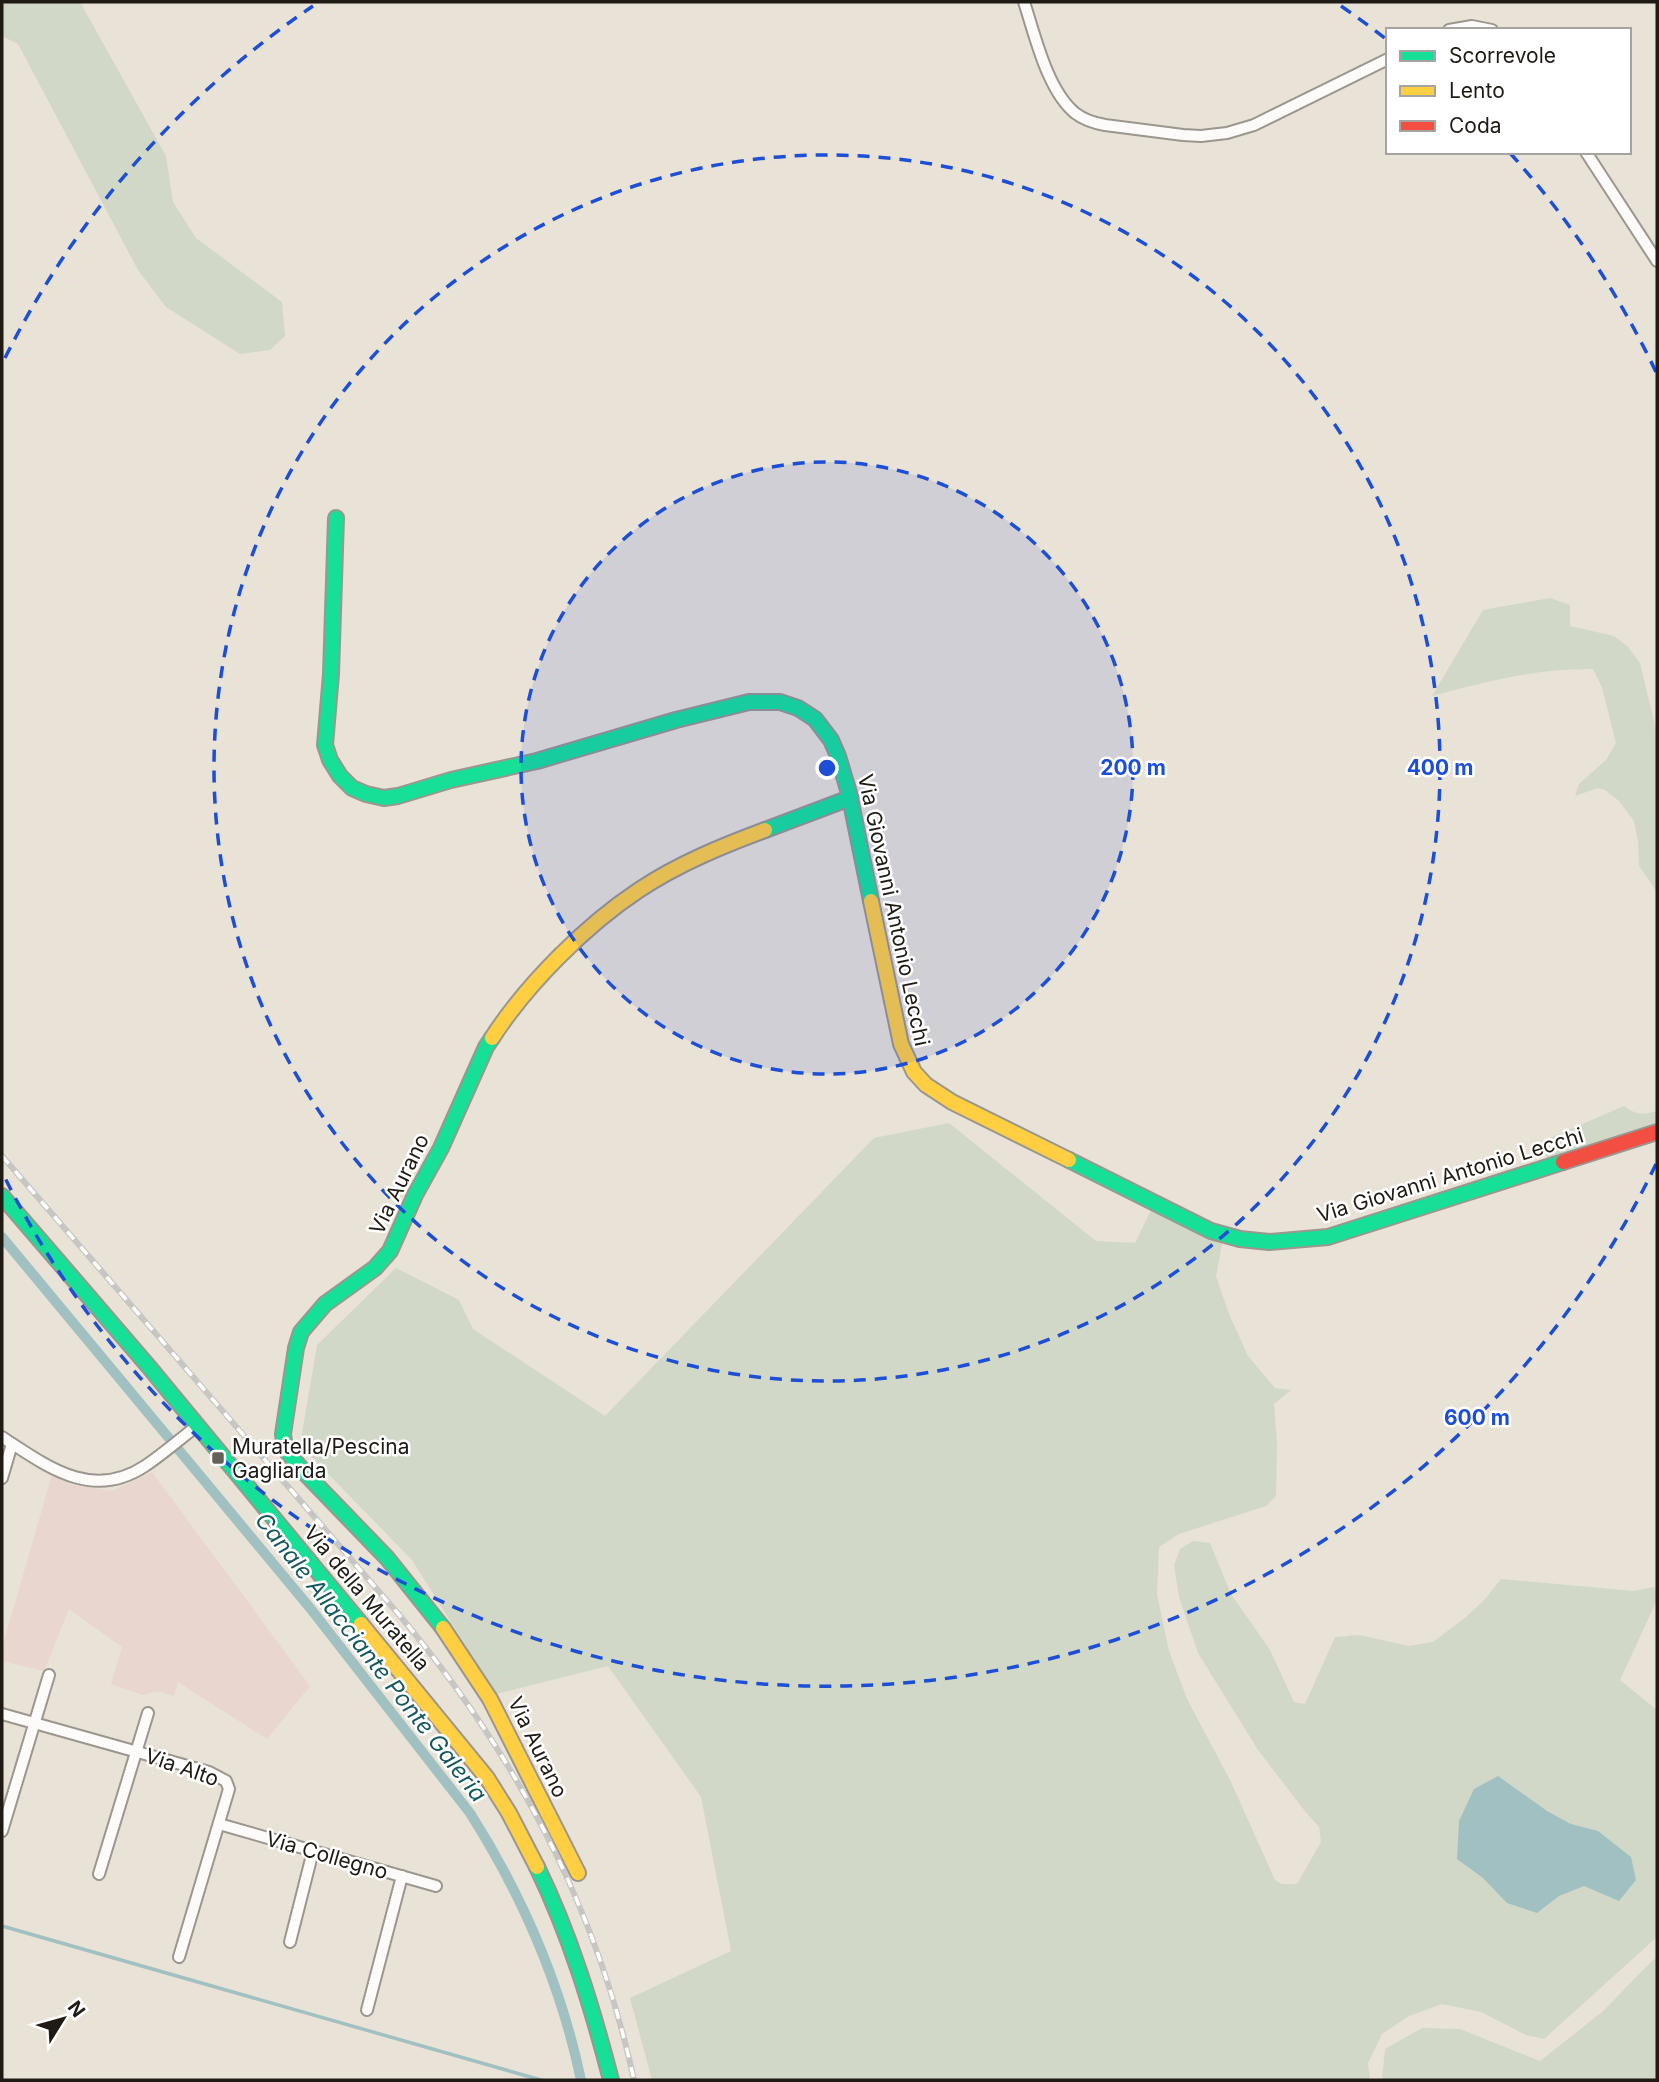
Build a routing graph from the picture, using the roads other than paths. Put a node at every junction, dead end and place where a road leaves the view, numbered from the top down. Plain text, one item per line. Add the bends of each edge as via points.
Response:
1 (1024, 2) edge
2 (1460, 28) edge
3 (1482, 28) edge
4 (1386, 59) edge
5 (1587, 154) edge
6 (1657, 261) edge
7 (336, 519) dead end
8 (850, 798) junction
9 (1657, 1132) edge
10 (2, 1196) edge
11 (197, 1426) junction
12 (2, 1437) edge
13 (12, 1444) junction
14 (2, 1478) edge
15 (49, 1675) dead end
16 (148, 1713) dead end
17 (2, 1714) edge
18 (35, 1723) junction
19 (137, 1752) junction
20 (219, 1824) junction
21 (2, 1831) edge
22 (313, 1851) junction
23 (578, 1873) dead end
24 (99, 1874) dead end
25 (402, 1876) junction
26 (436, 1886) dead end
27 (290, 1942) dead end
28 (179, 1957) dead end
29 (367, 2010) dead end
30 (611, 2080) edge

1 - 4 street via 1061,98 1077,115 1105,125 1183,135 1227,133 1254,125
2 - 3 street
5 - 6 street
7 - 8 street, Via Giovanni Antonio Lecchi via 331,674 324,737 330,760 352,788 375,797 398,796 676,720 768,701 796,707 820,724 838,756
8 - 9 street, Via Giovanni Antonio Lecchi via 901,1044 920,1081 952,1102 1211,1231 1248,1241 1328,1237
8 - 23 street, Via Aurano via 700,856 639,890 550,966 486,1047 390,1251 316,1312 297,1343 283,1434 285,1449 387,1558 451,1638 490,1699
10 - 11 street, Via della Muratella
11 - 13 street via 146,1465 98,1482 70,1476
11 - 30 street, Via della Muratella via 491,1785 554,1904
12 - 13 street
13 - 14 street
15 - 18 street
16 - 19 street
17 - 18 street, Via Alto
18 - 19 street, Via Alto
18 - 21 street
19 - 20 street, Via Alto via 225,1779 229,1789
19 - 24 street
20 - 22 street, Via Collegno
20 - 28 street, Via Alto
22 - 25 street, Via Collegno
22 - 27 street
25 - 26 street, Via Collegno
25 - 29 street

